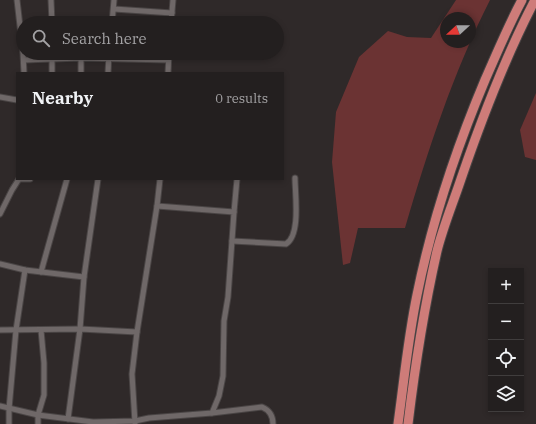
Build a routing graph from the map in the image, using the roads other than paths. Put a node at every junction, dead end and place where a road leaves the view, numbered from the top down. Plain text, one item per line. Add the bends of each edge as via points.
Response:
1 (17, 0) edge
2 (51, 0) edge
3 (114, 0) edge
4 (173, 0) edge
5 (522, 0) edge
6 (536, 0) edge
7 (114, 9) junction
8 (172, 13) junction
9 (19, 16) edge
10 (52, 16) edge
11 (113, 16) edge
12 (172, 16) edge
13 (24, 60) joint
14 (34, 60) edge
15 (52, 60) edge
16 (81, 60) edge
17 (109, 60) edge
18 (168, 60) edge
19 (24, 72) edge
20 (52, 72) edge
21 (81, 72) edge
22 (108, 72) edge
23 (168, 72) edge
24 (0, 97) edge
25 (16, 100) edge
26 (294, 178) dead end
27 (18, 180) edge
28 (67, 180) edge
29 (98, 180) edge
30 (160, 180) edge
31 (237, 180) edge
32 (157, 206) junction
33 (234, 212) junction
34 (0, 214) edge
35 (232, 241) junction
36 (0, 264) edge
37 (25, 270) junction
38 (41, 272) junction
39 (84, 277) junction
40 (80, 329) junction
41 (0, 330) edge
42 (16, 330) junction
43 (41, 330) junction
44 (137, 332) junction
45 (0, 406) edge
46 (9, 409) junction
47 (212, 413) junction
48 (38, 415) junction
49 (65, 421) edge
50 (135, 422) edge
51 (93, 423) edge
52 (9, 424) edge
53 (38, 424) edge
54 (273, 424) edge
55 (398, 424) edge
56 (408, 424) edge

1 - 9 street
2 - 10 street
3 - 7 street
4 - 8 street
5 - 55 highway via 469,118 448,176 417,296
6 - 56 highway via 502,68 438,249 417,353
7 - 8 street
7 - 11 street
8 - 12 street
13 - 14 street
13 - 19 street
15 - 20 street
16 - 21 street
17 - 22 street
18 - 23 street
24 - 25 street
26 - 35 street via 296,224 291,240 286,244
27 - 34 street
28 - 38 street
29 - 39 street
30 - 32 street
31 - 33 street
32 - 33 street
32 - 44 street
33 - 35 street
35 - 47 street via 224,321 223,376
36 - 37 street
37 - 38 street
37 - 42 street
38 - 39 street
39 - 40 street
40 - 43 street
40 - 44 street
40 - 49 street
41 - 42 street
42 - 43 street
42 - 46 street
43 - 48 street via 44,395
44 - 50 street via 132,374
45 - 46 street
46 - 48 street
46 - 52 street
47 - 50 street via 149,418
47 - 54 street via 262,407 271,414
48 - 49 street
48 - 53 street
49 - 51 street
50 - 51 street

